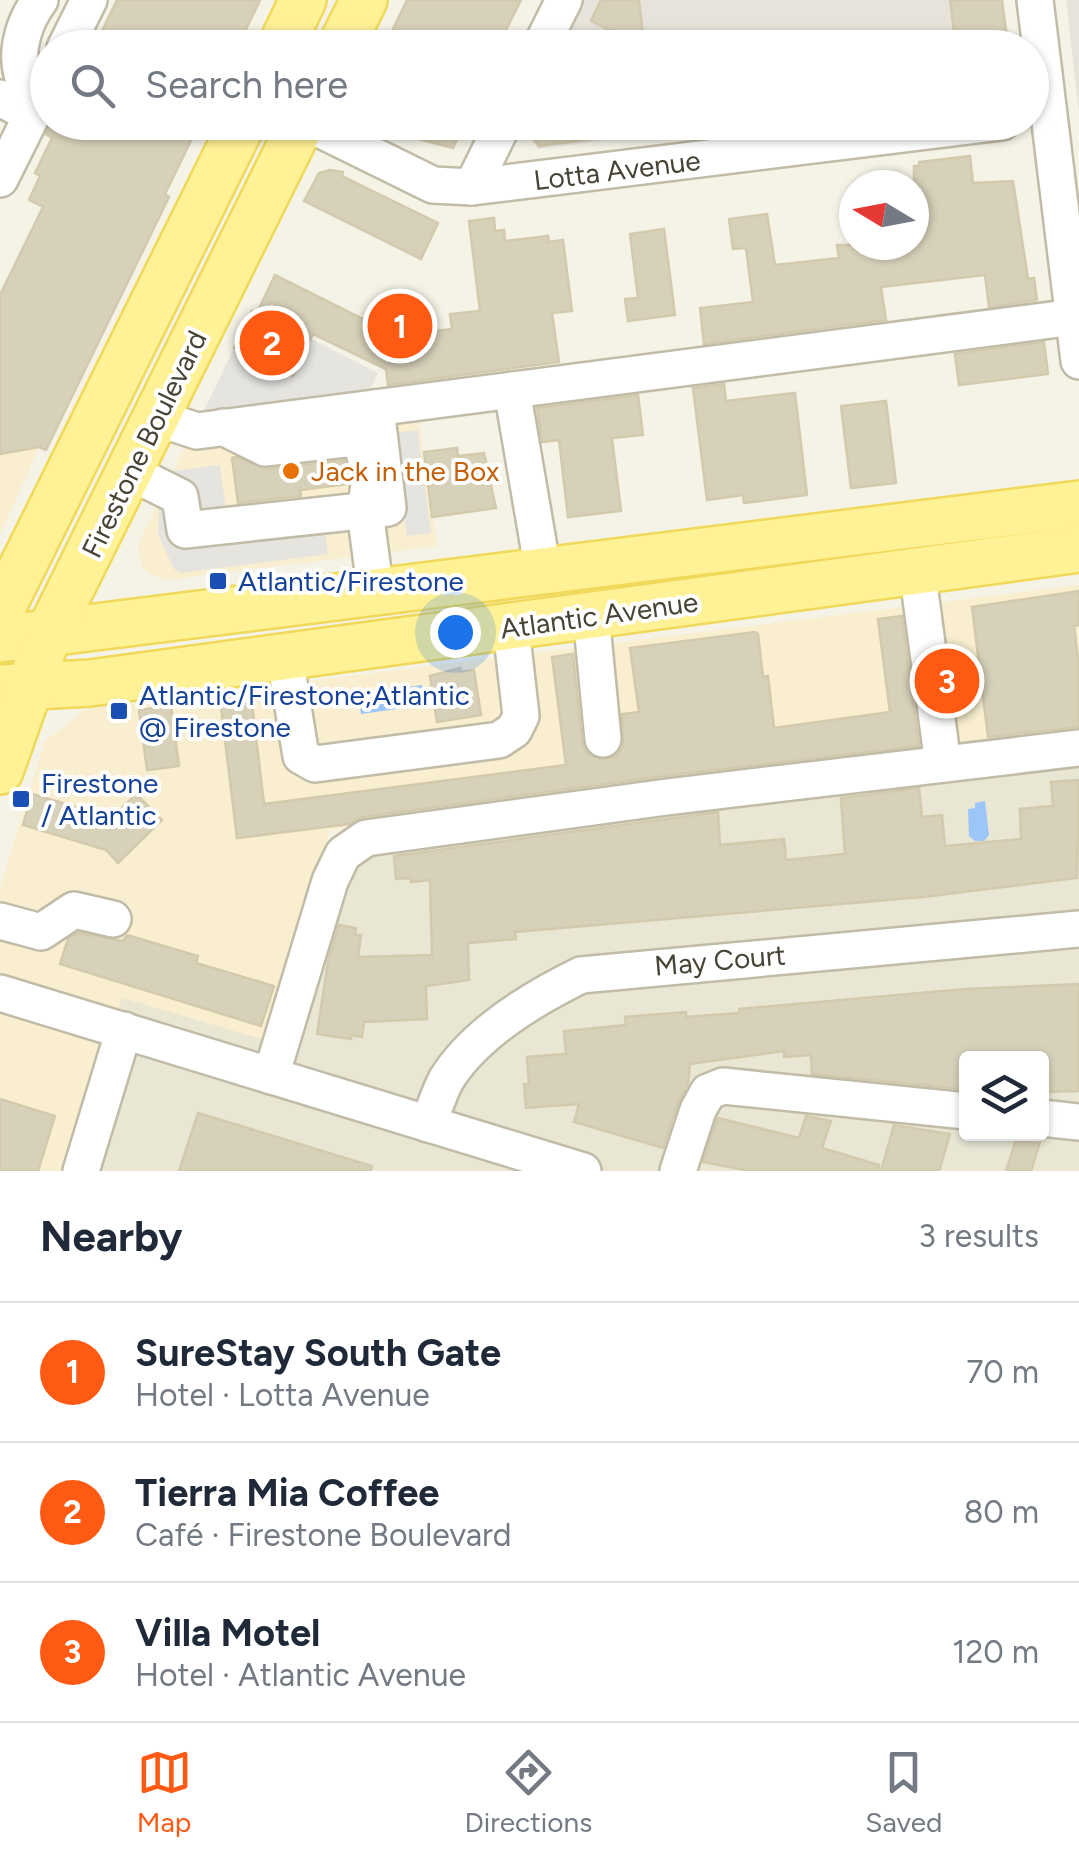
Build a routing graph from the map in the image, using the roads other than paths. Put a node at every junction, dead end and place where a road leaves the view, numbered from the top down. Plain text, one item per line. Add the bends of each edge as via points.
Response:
1 (40, 0) edge
2 (304, 0) edge
3 (329, 0) edge
4 (364, 0) edge
5 (564, 0) edge
6 (1035, 0) edge
7 (77, 4) edge
8 (70, 30) edge
9 (289, 30) edge
10 (315, 30) edge
11 (349, 30) edge
12 (549, 30) edge
13 (1036, 30) edge
14 (30, 83) edge
15 (30, 97) edge
16 (0, 98) edge
17 (30, 118) edge
18 (234, 140) edge
19 (295, 140) edge
20 (341, 140) edge
21 (495, 140) edge
22 (857, 140) edge
23 (1044, 140) edge
24 (0, 179) edge
25 (472, 188) junction
26 (1074, 318) junction
27 (1079, 361) edge
28 (512, 390) junction
29 (376, 408) junction
30 (157, 418) junction
31 (223, 427) junction
32 (130, 472) junction
33 (1079, 504) edge
34 (365, 511) junction
35 (1079, 549) edge
36 (918, 569) junction
37 (543, 571) junction
38 (376, 594) junction
39 (0, 612) edge
40 (591, 615) junction
41 (511, 628) junction
42 (48, 635) junction
43 (0, 639) edge
44 (285, 658) junction
45 (15, 688) edge
46 (604, 739) dead end
47 (1079, 748) edge
48 (943, 764) junction
49 (0, 771) edge
50 (113, 919) dead end
51 (0, 922) edge
52 (1079, 929) edge
53 (0, 993) edge
54 (124, 1030) junction
55 (271, 1076) junction
56 (959, 1109) edge
57 (1049, 1119) edge
58 (1079, 1122) edge
59 (428, 1124) junction
60 (81, 1171) edge
61 (583, 1171) edge
62 (678, 1171) edge

1 - 14 street via 20,43 18,62
2 - 9 main road
3 - 10 main road
4 - 11 main road
5 - 12 street
6 - 13 street
7 - 8 street
15 - 16 street
17 - 24 street
18 - 39 main road, Firestone Boulevard
19 - 30 main road, Firestone Boulevard
20 - 25 street, Lotta Avenue via 433,185
21 - 25 street
22 - 25 street, Lotta Avenue
23 - 26 street
26 - 27 street
26 - 28 street
28 - 29 street
28 - 37 street
29 - 31 street
29 - 34 street via 388,508
30 - 31 street via 197,431
30 - 32 main road, Firestone Boulevard
31 - 34 street via 265,448 358,442 370,479
32 - 34 street via 180,497 185,530
32 - 42 main road, Firestone Boulevard
33 - 37 main road, Atlantic Avenue
34 - 38 street
35 - 36 main road, Atlantic Avenue
36 - 40 main road, Atlantic Avenue
36 - 48 street
37 - 38 main road, Atlantic Avenue
38 - 42 main road, Atlantic Avenue
40 - 41 main road, Atlantic Avenue
40 - 46 street
41 - 44 main road, Atlantic Avenue
41 - 44 street via 521,716 514,730 480,743 315,764 301,756
42 - 43 main road, Atlantic Avenue
42 - 45 main road, Firestone Boulevard
44 - 45 main road, Atlantic Avenue
45 - 49 main road, Firestone Boulevard
47 - 48 street
48 - 55 street via 366,838 343,854 330,881
50 - 51 street via 74,910 41,932
52 - 59 street, May Court via 580,975 540,995 472,1051 447,1079
53 - 54 street
54 - 55 street
54 - 60 street
55 - 59 street
56 - 62 street via 723,1086 708,1092 698,1110
57 - 58 street
59 - 61 street

